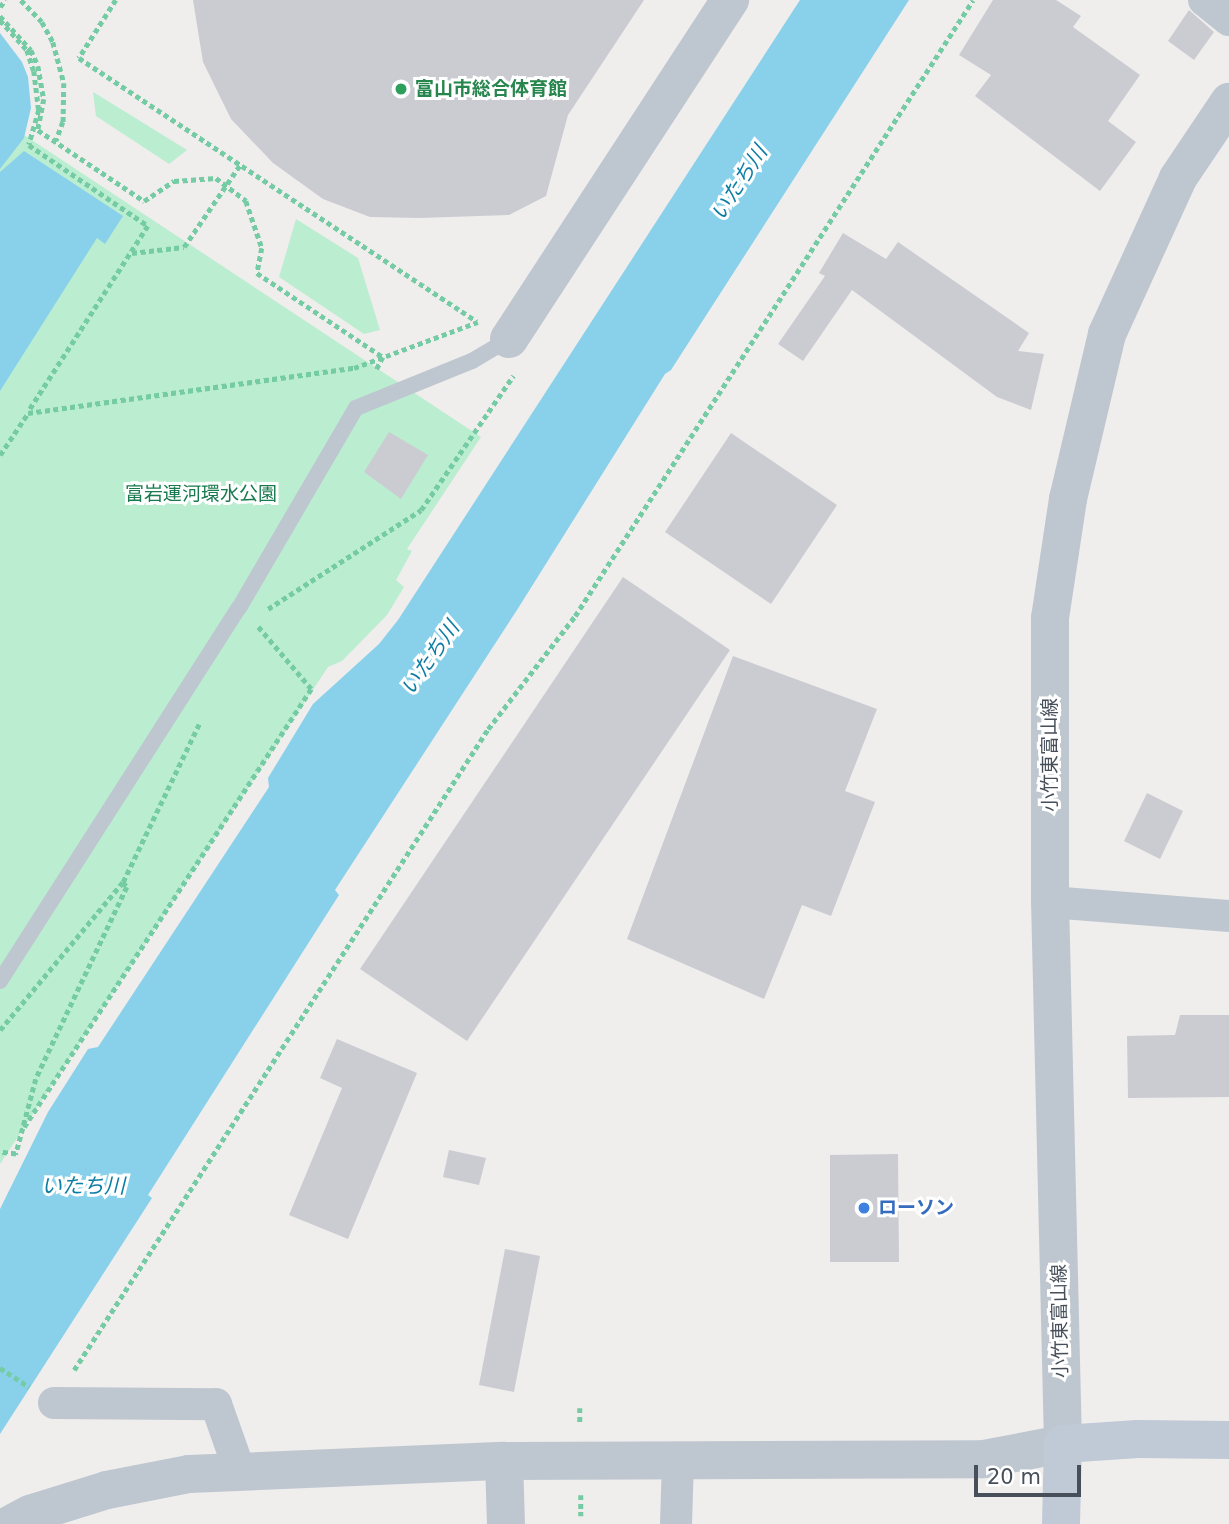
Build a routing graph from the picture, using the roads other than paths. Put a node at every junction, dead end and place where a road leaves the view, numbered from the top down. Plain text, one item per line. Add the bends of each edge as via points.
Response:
1 (730, 0) edge
2 (1204, 0) edge
3 (1229, 20) edge
4 (1229, 102) edge
5 (493, 330) joint
6 (1050, 902) junction
7 (1229, 916) edge
8 (0, 981) edge
9 (44, 1396) road end
10 (1229, 1440) edge
11 (1063, 1444) junction
12 (678, 1460) junction
13 (504, 1461) junction
14 (240, 1472) junction
15 (11, 1524) edge
16 (506, 1524) edge
17 (676, 1524) edge
18 (1062, 1524) edge

1 - 5 street
2 - 3 street
4 - 6 street, 小竹東富山線 via 1178,178 1107,334 1068,499 1051,618
5 - 8 lane via 472,362 355,408 239,608
6 - 7 street
6 - 11 street, 小竹東富山線
9 - 14 street via 216,1404
10 - 11 main road
11 - 12 street via 984,1459
11 - 18 main road
12 - 13 street
12 - 17 street
13 - 14 street
13 - 16 street
14 - 15 street via 189,1474 107,1490

